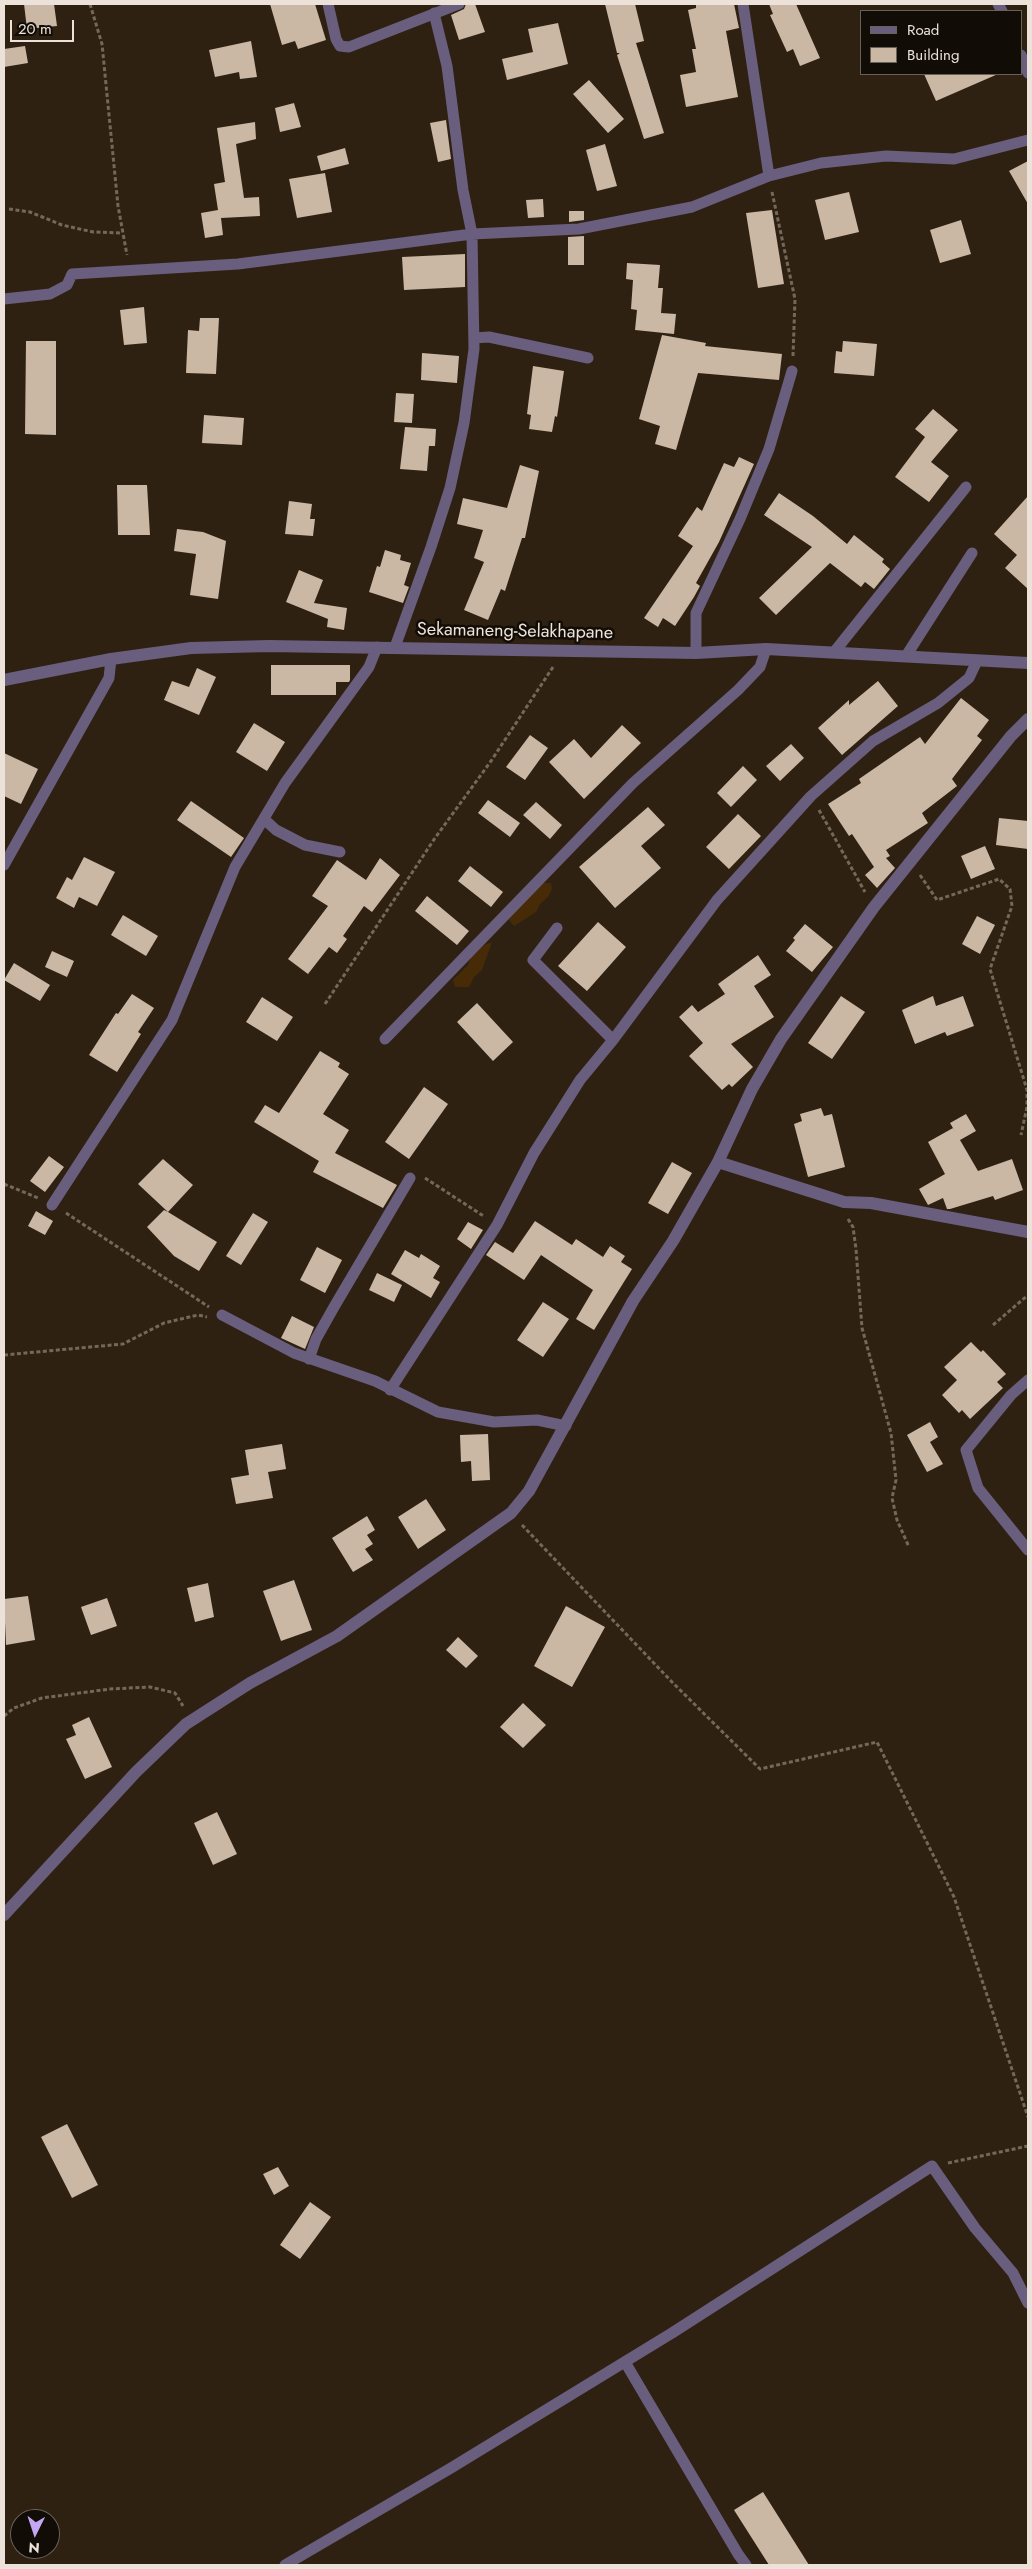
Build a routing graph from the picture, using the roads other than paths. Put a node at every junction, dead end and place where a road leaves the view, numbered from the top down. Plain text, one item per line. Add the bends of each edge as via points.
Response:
1 (328, 4) edge
2 (459, 4) edge
3 (743, 4) edge
4 (434, 13) junction
5 (1022, 58) edge
6 (1028, 73) edge
7 (1028, 140) edge
8 (769, 176) junction
9 (472, 234) junction
10 (4, 299) edge
11 (474, 338) junction
12 (588, 358) dead end
13 (792, 371) road end
14 (966, 487) dead end
15 (972, 553) dead end
16 (378, 647) junction
17 (394, 647) junction
18 (766, 649) junction
19 (835, 651) junction
20 (696, 653) junction
21 (906, 656) junction
22 (111, 659) junction
23 (977, 662) junction
24 (1028, 663) edge
25 (4, 680) edge
26 (1028, 719) edge
27 (264, 819) junction
28 (340, 852) dead end
29 (4, 866) edge
30 (557, 928) dead end
31 (385, 1039) dead end
32 (613, 1040) junction
33 (718, 1162) junction
34 (410, 1178) road end
35 (52, 1205) road end
36 (1028, 1232) edge
37 (222, 1315) road end
38 (309, 1359) junction
39 (1028, 1380) edge
40 (390, 1390) junction
41 (566, 1426) junction
42 (1028, 1550) edge
43 (4, 1915) edge
44 (1028, 2303) edge
45 (625, 2362) junction
46 (285, 2565) edge
47 (746, 2565) edge

1 - 4 lane via 336,38 340,46 349,47
2 - 4 lane
3 - 8 lane
4 - 9 lane via 447,66
5 - 6 lane
7 - 8 lane via 954,159 886,156 821,163
8 - 9 lane via 692,207 579,229
9 - 10 lane via 238,264 72,274 67,285 50,294
9 - 11 lane
11 - 12 lane via 489,337
11 - 17 lane via 464,423 450,488
13 - 20 lane via 769,449 696,613
14 - 19 lane
15 - 21 lane
16 - 17 street, Sekamaneng-Selakhapane
16 - 22 street, Sekamaneng-Selakhapane via 190,648
16 - 27 lane via 369,667 285,783
17 - 20 street, Sekamaneng-Selakhapane
18 - 19 street, Sekamaneng-Selakhapane
18 - 20 street, Sekamaneng-Selakhapane
18 - 31 lane via 760,667 633,783
19 - 21 street, Sekamaneng-Selakhapane
21 - 23 street, Sekamaneng-Selakhapane
22 - 25 street, Sekamaneng-Selakhapane
22 - 29 lane via 109,678
23 - 24 street, Sekamaneng-Selakhapane
23 - 32 lane via 969,678 938,703 873,741 810,796 717,900
26 - 33 street via 874,907 781,1038 752,1088
27 - 28 lane via 276,830 305,844
27 - 35 lane via 235,867 172,1020
30 - 32 lane via 533,960
32 - 40 lane via 580,1080 534,1153 497,1225
33 - 36 street via 844,1202 872,1203
33 - 41 street via 624,1318
34 - 38 lane via 330,1315
37 - 38 lane
38 - 40 lane via 374,1381
39 - 42 lane via 1005,1402 966,1450 978,1488
40 - 41 lane via 438,1412 494,1422 537,1420
41 - 43 street via 529,1491 510,1513 337,1636 250,1683 186,1724 136,1772
44 - 45 lane via 1013,2273 975,2228 932,2166
45 - 46 lane
45 - 47 lane

